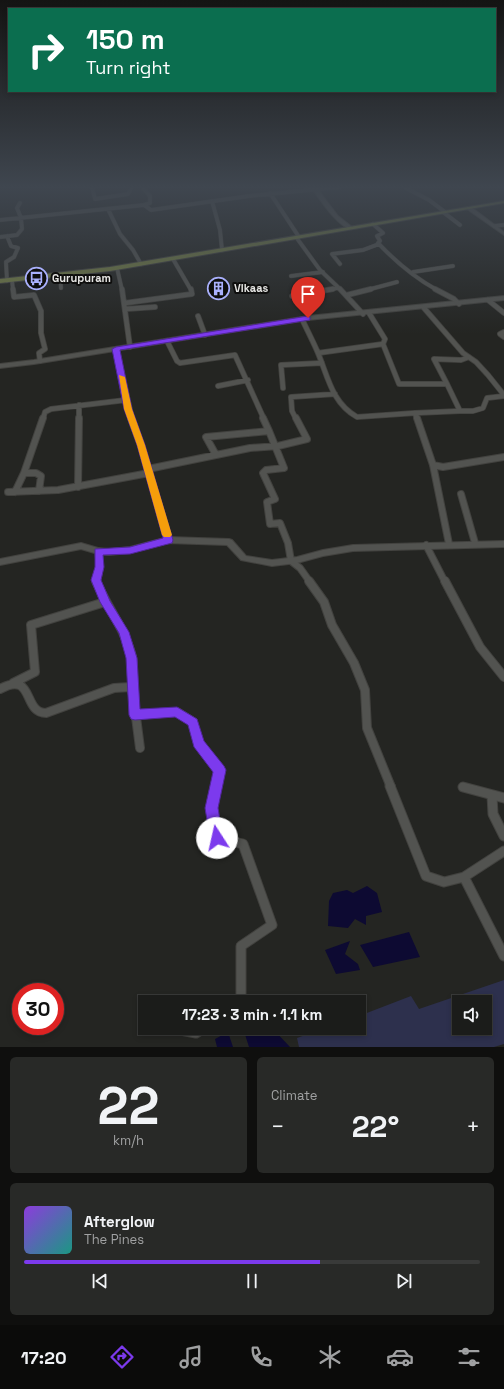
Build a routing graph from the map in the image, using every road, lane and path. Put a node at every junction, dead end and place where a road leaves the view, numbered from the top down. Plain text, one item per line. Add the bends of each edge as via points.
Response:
1 (7, 236) joint
2 (122, 236) edge
3 (221, 236) edge
4 (305, 236) edge
5 (377, 236) edge
6 (0, 237) edge
7 (298, 237) junction
8 (379, 244) junction
9 (222, 250) junction
10 (173, 259) junction
11 (141, 264) junction
12 (340, 264) dead end
13 (453, 266) dead end
14 (118, 268) junction
15 (323, 272) junction
16 (413, 272) junction
17 (60, 275) junction
18 (291, 276) dead end
19 (4, 282) edge
20 (397, 282) dead end
21 (61, 288) dead end
22 (338, 288) junction
23 (347, 295) junction
24 (292, 296) dead end
25 (172, 298) junction
26 (504, 298) edge
27 (488, 300) junction
28 (125, 303) junction
29 (174, 304) dead end
30 (459, 304) junction
31 (155, 307) dead end
32 (424, 308) junction
33 (126, 309) junction
34 (366, 313) junction
35 (504, 313) edge
36 (198, 316) dead end
37 (302, 319) junction
38 (504, 332) edge
39 (205, 335) junction
40 (504, 337) edge
41 (167, 341) junction
42 (383, 344) junction
43 (130, 347) junction
44 (116, 349) junction
45 (318, 353) junction
46 (469, 357) junction
47 (40, 361) junction
48 (322, 363) junction
49 (0, 366) edge
50 (248, 380) junction
51 (446, 384) junction
52 (218, 386) dead end
53 (283, 388) dead end
54 (335, 394) junction
55 (504, 395) edge
56 (126, 400) junction
57 (79, 405) junction
58 (460, 411) junction
59 (415, 413) junction
60 (269, 431) junction
61 (274, 446) junction
62 (216, 456) junction
63 (504, 457) edge
64 (433, 465) junction
65 (148, 471) junction
66 (24, 473) junction
67 (78, 487) junction
68 (39, 491) junction
69 (8, 492) dead end
70 (15, 492) junction
71 (462, 494) dead end
72 (168, 540) junction
73 (475, 543) junction
74 (449, 544) junction
75 (504, 544) edge
76 (426, 545) junction
77 (98, 551) junction
78 (291, 560) junction
79 (0, 562) edge
80 (105, 602) junction
81 (504, 677) edge
82 (9, 684) junction
83 (0, 689) edge
84 (133, 694) junction
85 (135, 715) junction
86 (140, 748) dead end
87 (463, 787) dead end
88 (492, 796) junction
89 (504, 798) edge
90 (504, 836) edge
91 (504, 851) edge
92 (464, 877) junction
93 (504, 956) edge
94 (240, 995) edge

1 - 6 street
1 - 19 street via 11,246 18,248 14,257 6,262
2 - 11 street
3 - 9 street
4 - 7 main road
5 - 8 street
7 - 9 main road
7 - 15 street
8 - 12 street via 363,250 332,254
8 - 16 street via 390,256
9 - 10 main road
10 - 11 main road
10 - 25 street via 192,294
11 - 14 main road
13 - 16 street
14 - 17 main road
14 - 28 street
15 - 18 street
15 - 22 street
16 - 30 street via 426,284
17 - 19 main road
17 - 21 street
19 - 47 street via 14,297 34,295 41,311 41,333 45,349 39,353
20 - 23 street
22 - 23 street
22 - 24 street
23 - 34 street
25 - 28 street
25 - 29 street
26 - 27 main road
27 - 30 main road
27 - 35 street
28 - 33 street
30 - 32 main road
31 - 33 street
32 - 34 main road
32 - 46 street
33 - 43 street
34 - 37 main road
34 - 42 street via 385,339
36 - 39 street
37 - 39 main road
37 - 45 street
38 - 40 street via 500,334
39 - 41 main road
41 - 43 main road
41 - 50 street via 176,361 180,363 235,355
42 - 45 street
42 - 51 street via 400,384
43 - 44 main road
44 - 47 main road
44 - 56 street
45 - 48 street
46 - 51 street via 461,360 434,359
46 - 55 street
47 - 49 main road
48 - 53 street via 281,365
48 - 54 street
50 - 52 street
50 - 60 street
51 - 58 street
54 - 59 street via 343,408 357,417
54 - 61 street via 291,397 292,411 307,439
55 - 58 street via 487,398 483,408
56 - 57 street
56 - 65 street
57 - 66 street via 51,408 45,412
57 - 67 street
58 - 59 street
59 - 64 street
60 - 61 street
60 - 62 street via 206,437
61 - 62 street via 250,448
61 - 78 street via 284,468 266,470 263,473 275,499 267,502 270,524 280,523
62 - 65 street
63 - 64 street via 449,466
64 - 74 street
65 - 67 street
65 - 72 street
66 - 68 street via 36,473 41,476
66 - 70 street
67 - 68 street
68 - 70 street
69 - 70 street
71 - 73 street
72 - 77 street via 130,550
72 - 78 street via 229,542 244,558 272,563
73 - 74 street
73 - 75 street
74 - 76 street
76 - 78 street via 353,548
76 - 81 street via 480,647
77 - 79 street via 81,546
77 - 80 street via 100,567 96,580
78 - 92 street via 300,568 324,602 332,625 366,690 368,728 426,876 444,882
80 - 82 street via 31,625 36,672
80 - 84 street via 124,632 132,658
82 - 83 street
82 - 84 street via 18,684 26,690 35,711 40,714 121,686 130,687
84 - 85 street
85 - 86 street
85 - 94 street via 177,712 193,722 198,743 220,770 212,808 217,838 243,844 272,926 241,946
87 - 88 street
88 - 89 street
88 - 90 street via 493,814
91 - 92 street
92 - 93 street

